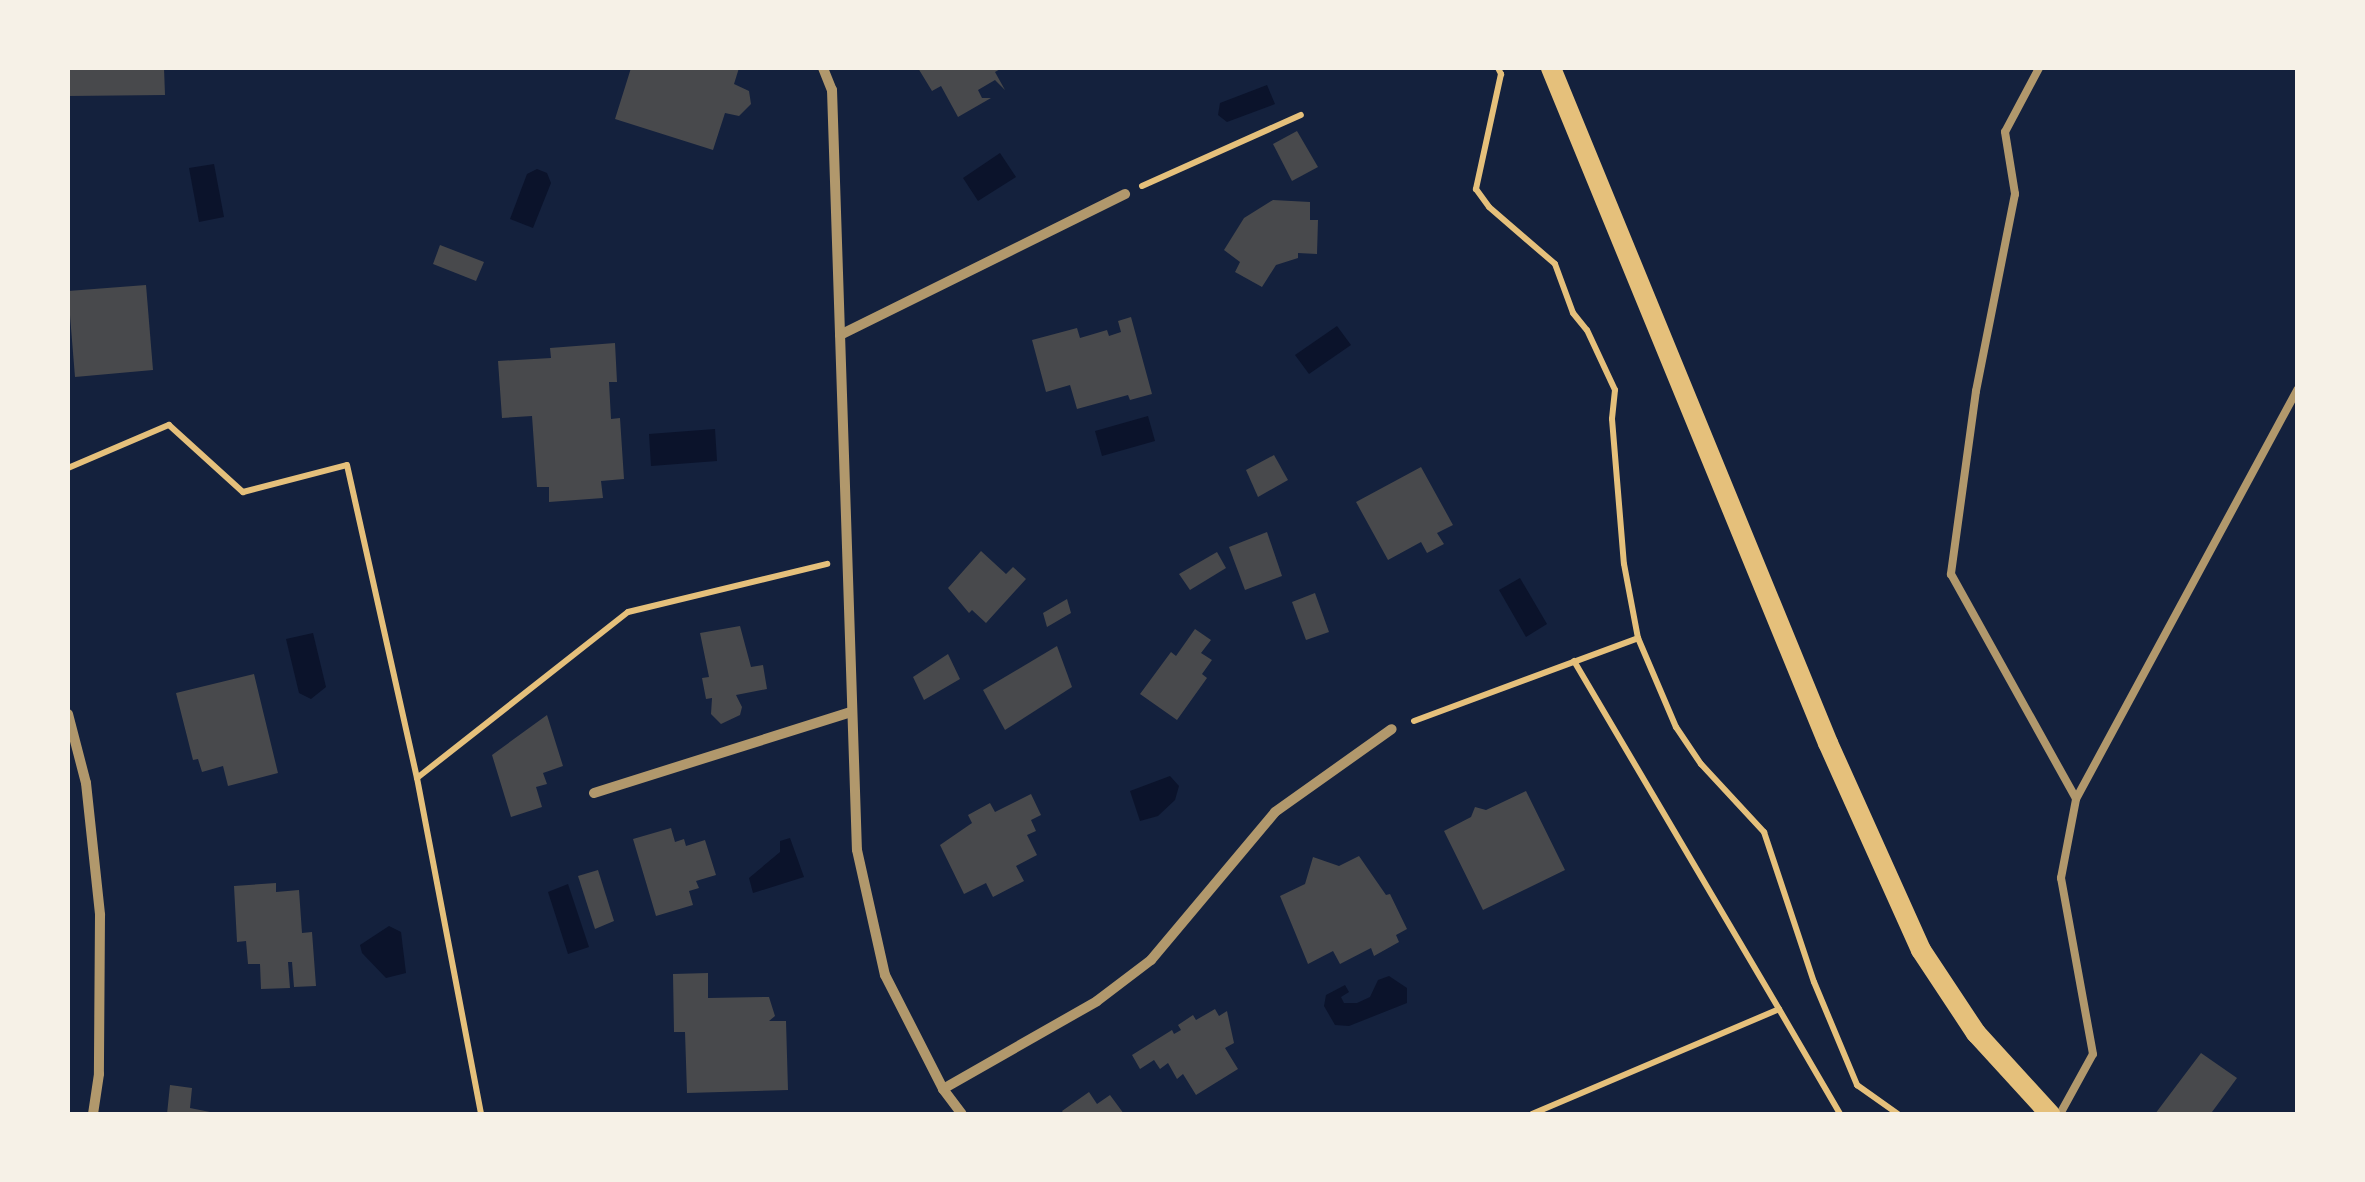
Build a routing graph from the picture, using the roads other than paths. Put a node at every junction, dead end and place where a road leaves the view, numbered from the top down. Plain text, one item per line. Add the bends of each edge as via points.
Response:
1 (823, 68) edge
2 (1551, 68) edge
3 (2038, 68) edge
4 (1126, 194) road end
5 (840, 334) junction
6 (2298, 388) edge
7 (851, 712) junction
8 (68, 714) edge
9 (1392, 729) road end
10 (594, 794) dead end
11 (2076, 799) junction
12 (942, 1089) junction
13 (93, 1114) edge
14 (962, 1114) edge
15 (2050, 1114) edge
16 (2060, 1114) edge

1 - 5 street via 832,90
2 - 15 main road via 1828,743 1921,950 1976,1033
3 - 11 lane via 2005,132 2015,194 1976,391 1951,574
4 - 5 street
5 - 7 street
6 - 11 lane
7 - 10 street
7 - 12 street via 856,850 885,974
8 - 13 street via 86,783 100,915
9 - 12 street via 1275,812 1151,960 1097,1001
11 - 16 lane via 2061,878 2093,1054
12 - 14 street

